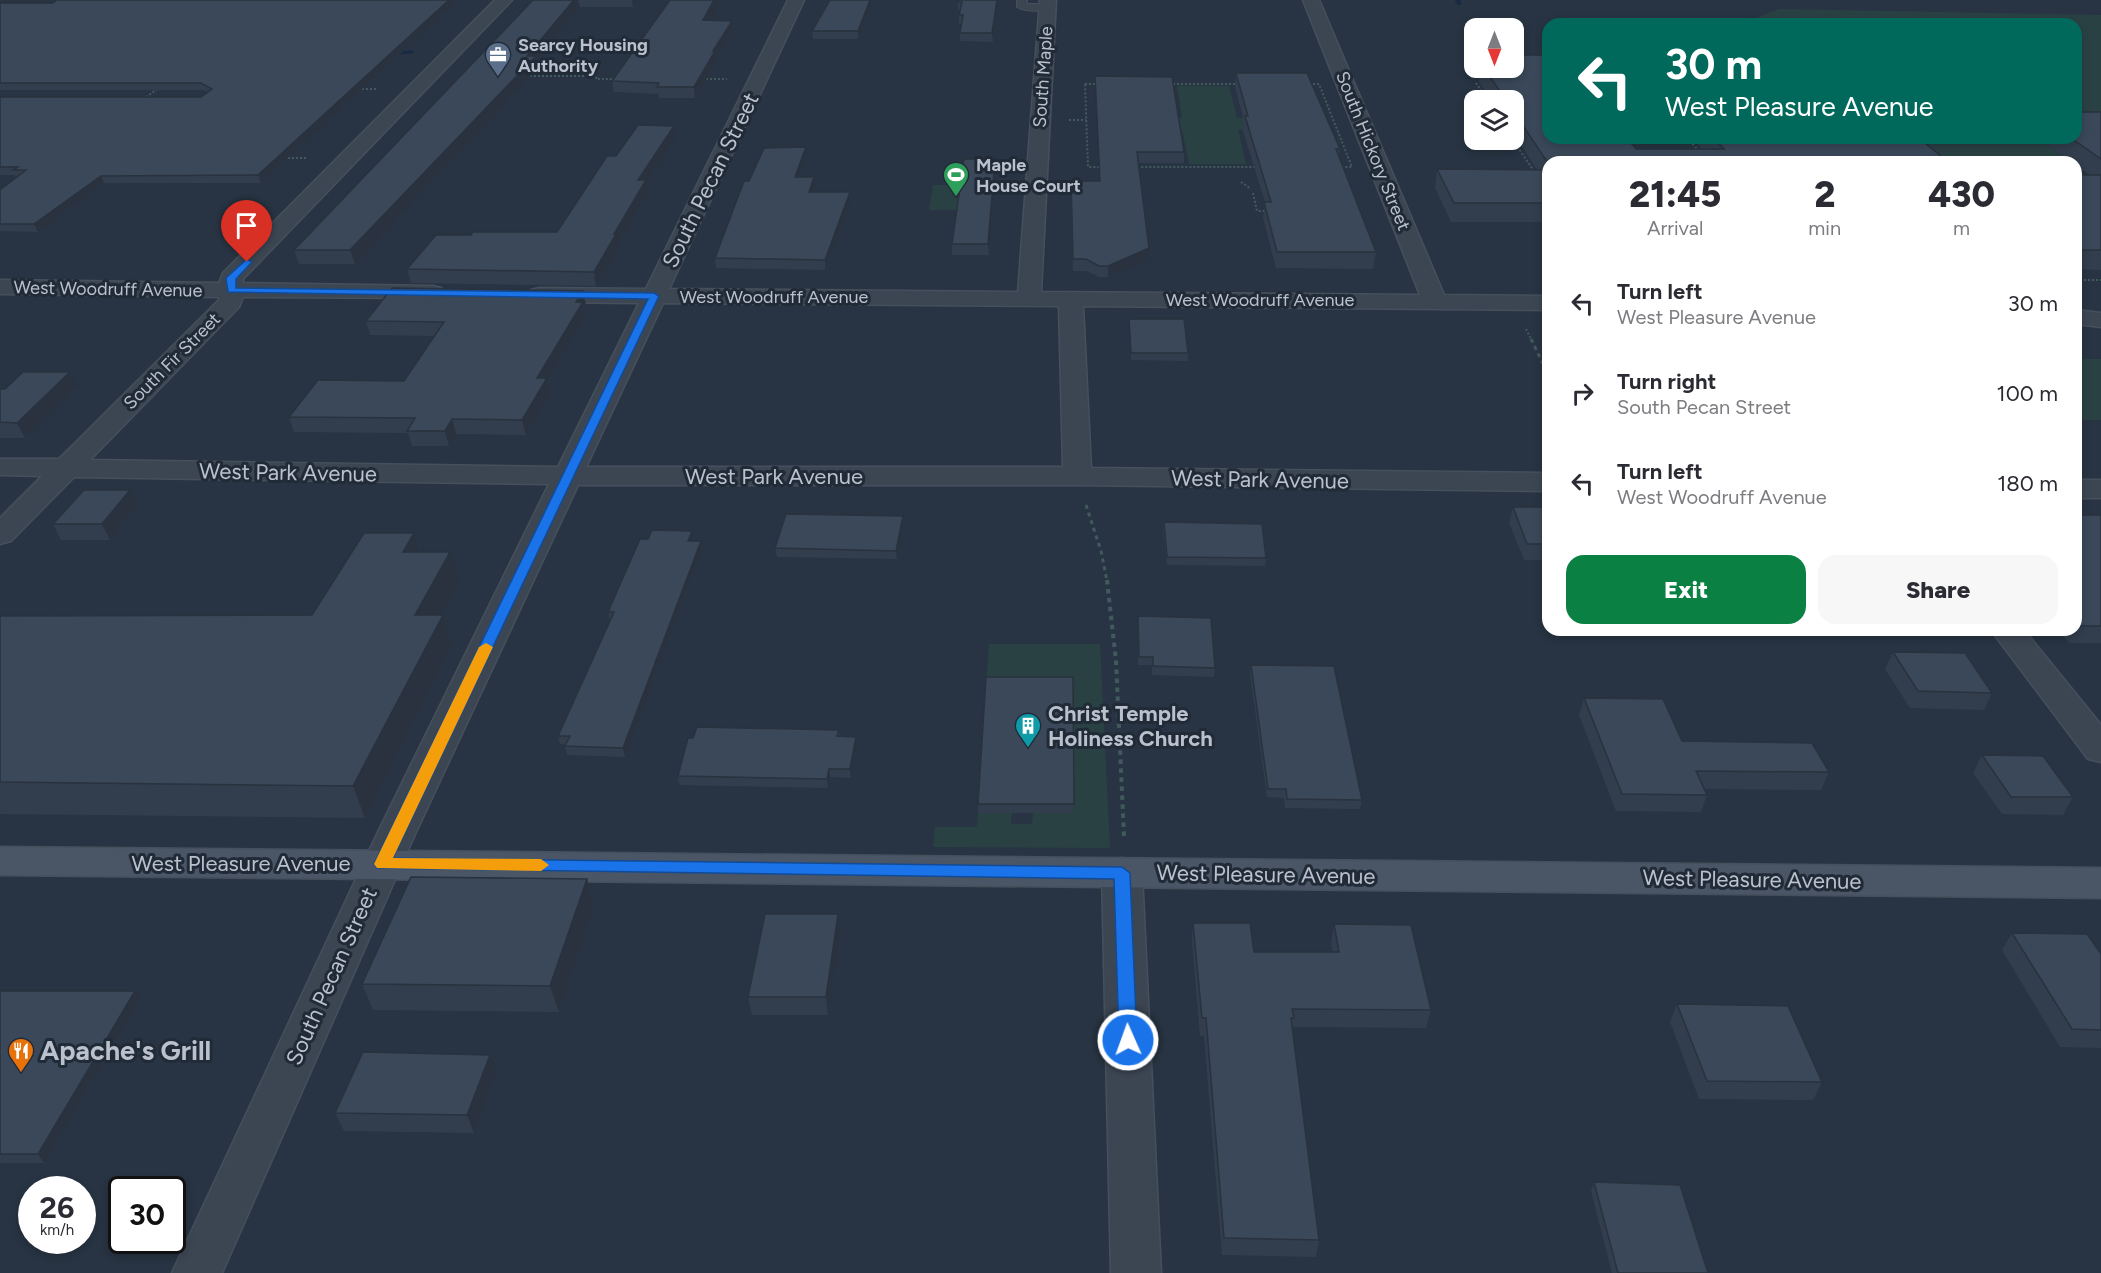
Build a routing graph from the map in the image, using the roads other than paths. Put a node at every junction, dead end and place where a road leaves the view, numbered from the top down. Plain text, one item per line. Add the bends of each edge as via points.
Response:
1 (504, 0) edge
2 (796, 0) edge
3 (1023, 0) edge
4 (1311, 0) edge
5 (1048, 4) edge
6 (0, 287) edge
7 (231, 290) junction
8 (458, 294) edge
9 (518, 294) edge
10 (654, 296) junction
11 (1029, 298) junction
12 (1071, 299) junction
13 (1435, 302) junction
14 (1542, 303) edge
15 (2082, 318) edge
16 (2101, 320) edge
17 (0, 467) edge
18 (67, 468) junction
19 (568, 476) junction
20 (1077, 476) junction
21 (1542, 482) edge
22 (2082, 489) edge
23 (2101, 489) edge
24 (0, 535) edge
25 (2012, 636) edge
26 (2101, 750) edge
27 (1123, 855) junction
28 (0, 861) edge
29 (382, 864) junction
30 (2101, 883) edge
31 (197, 1273) edge
32 (1136, 1273) edge

1 - 7 street, South Fir Street via 231,278
2 - 10 street, South Pecan Street
3 - 5 lane via 1022,7
4 - 13 street, South Hickory Street
5 - 11 street, South Maple
6 - 7 street, West Woodruff Avenue
7 - 8 street, West Woodruff Avenue
7 - 18 street, South Fir Street via 231,302
9 - 10 street, West Woodruff Avenue
10 - 11 street, West Woodruff Avenue
10 - 19 street, South Pecan Street
11 - 12 street, West Woodruff Avenue
12 - 13 street, West Woodruff Avenue
12 - 20 street
13 - 14 street, West Woodruff Avenue
15 - 16 street
17 - 18 street, West Park Avenue
18 - 19 street, West Park Avenue
18 - 24 street, South Fir Street
19 - 20 street, West Park Avenue
19 - 29 street, South Pecan Street
20 - 21 street, West Park Avenue
22 - 23 street
25 - 26 street
27 - 29 street, West Pleasure Avenue
27 - 30 street, West Pleasure Avenue
27 - 32 street
28 - 29 street, West Pleasure Avenue
29 - 31 street, South Pecan Street

